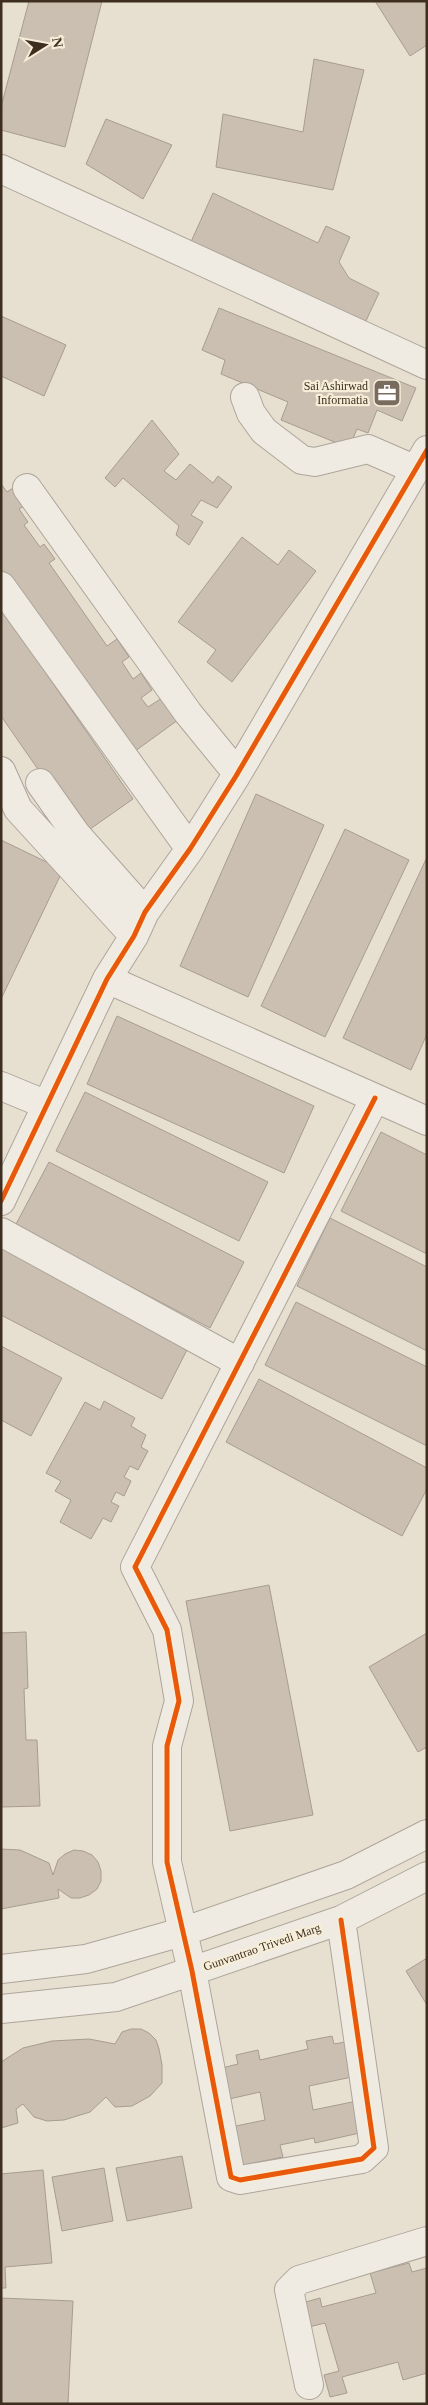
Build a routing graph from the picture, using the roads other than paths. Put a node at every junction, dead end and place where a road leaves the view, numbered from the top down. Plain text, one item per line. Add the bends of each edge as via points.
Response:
1 (1, 169) edge
2 (427, 364) edge
3 (245, 397) dead end
4 (420, 459) edge
5 (27, 488) dead end
6 (1, 586) edge
7 (1, 771) edge
8 (237, 773) junction
9 (40, 783) dead end
10 (7, 799) edge
11 (190, 849) junction
12 (146, 912) junction
13 (134, 936) junction
14 (107, 979) junction
15 (1, 1086) edge
16 (375, 1098) junction
17 (47, 1105) junction
18 (427, 1120) edge
19 (1, 1201) edge
20 (1, 1232) edge
21 (240, 1363) junction
22 (427, 1834) edge
23 (387, 1854) junction
24 (427, 1876) edge
25 (403, 1888) junction
26 (342, 1920) junction
27 (182, 1932) junction
28 (1, 1969) edge
29 (192, 1971) junction
30 (1, 2008) edge
31 (427, 2241) edge
32 (309, 2385) dead end

1 - 2 street
3 - 4 street via 251,413 264,431 302,460 315,462 368,449
4 - 8 street
5 - 8 street via 188,712
6 - 11 street
7 - 10 street
8 - 11 street
9 - 12 street via 76,834
10 - 13 street
11 - 12 street
12 - 13 street
13 - 14 street
14 - 16 street
14 - 17 street
15 - 17 street
16 - 18 street
16 - 21 street
17 - 19 street
20 - 21 street
21 - 27 street via 134,1567 167,1630 179,1701 167,1746 167,1862
22 - 23 street
23 - 25 street
23 - 27 street via 346,1875
24 - 25 street, Gunvantrao Trivedi Marg
25 - 26 street, Gunvantrao Trivedi Marg
26 - 29 street, Gunvantrao Trivedi Marg
26 - 29 street via 374,2148 362,2159 240,2180 231,2177
27 - 28 street via 86,1959
27 - 29 street
29 - 30 street, Gunvantrao Trivedi Marg via 116,1997
31 - 32 street via 299,2280 289,2290

